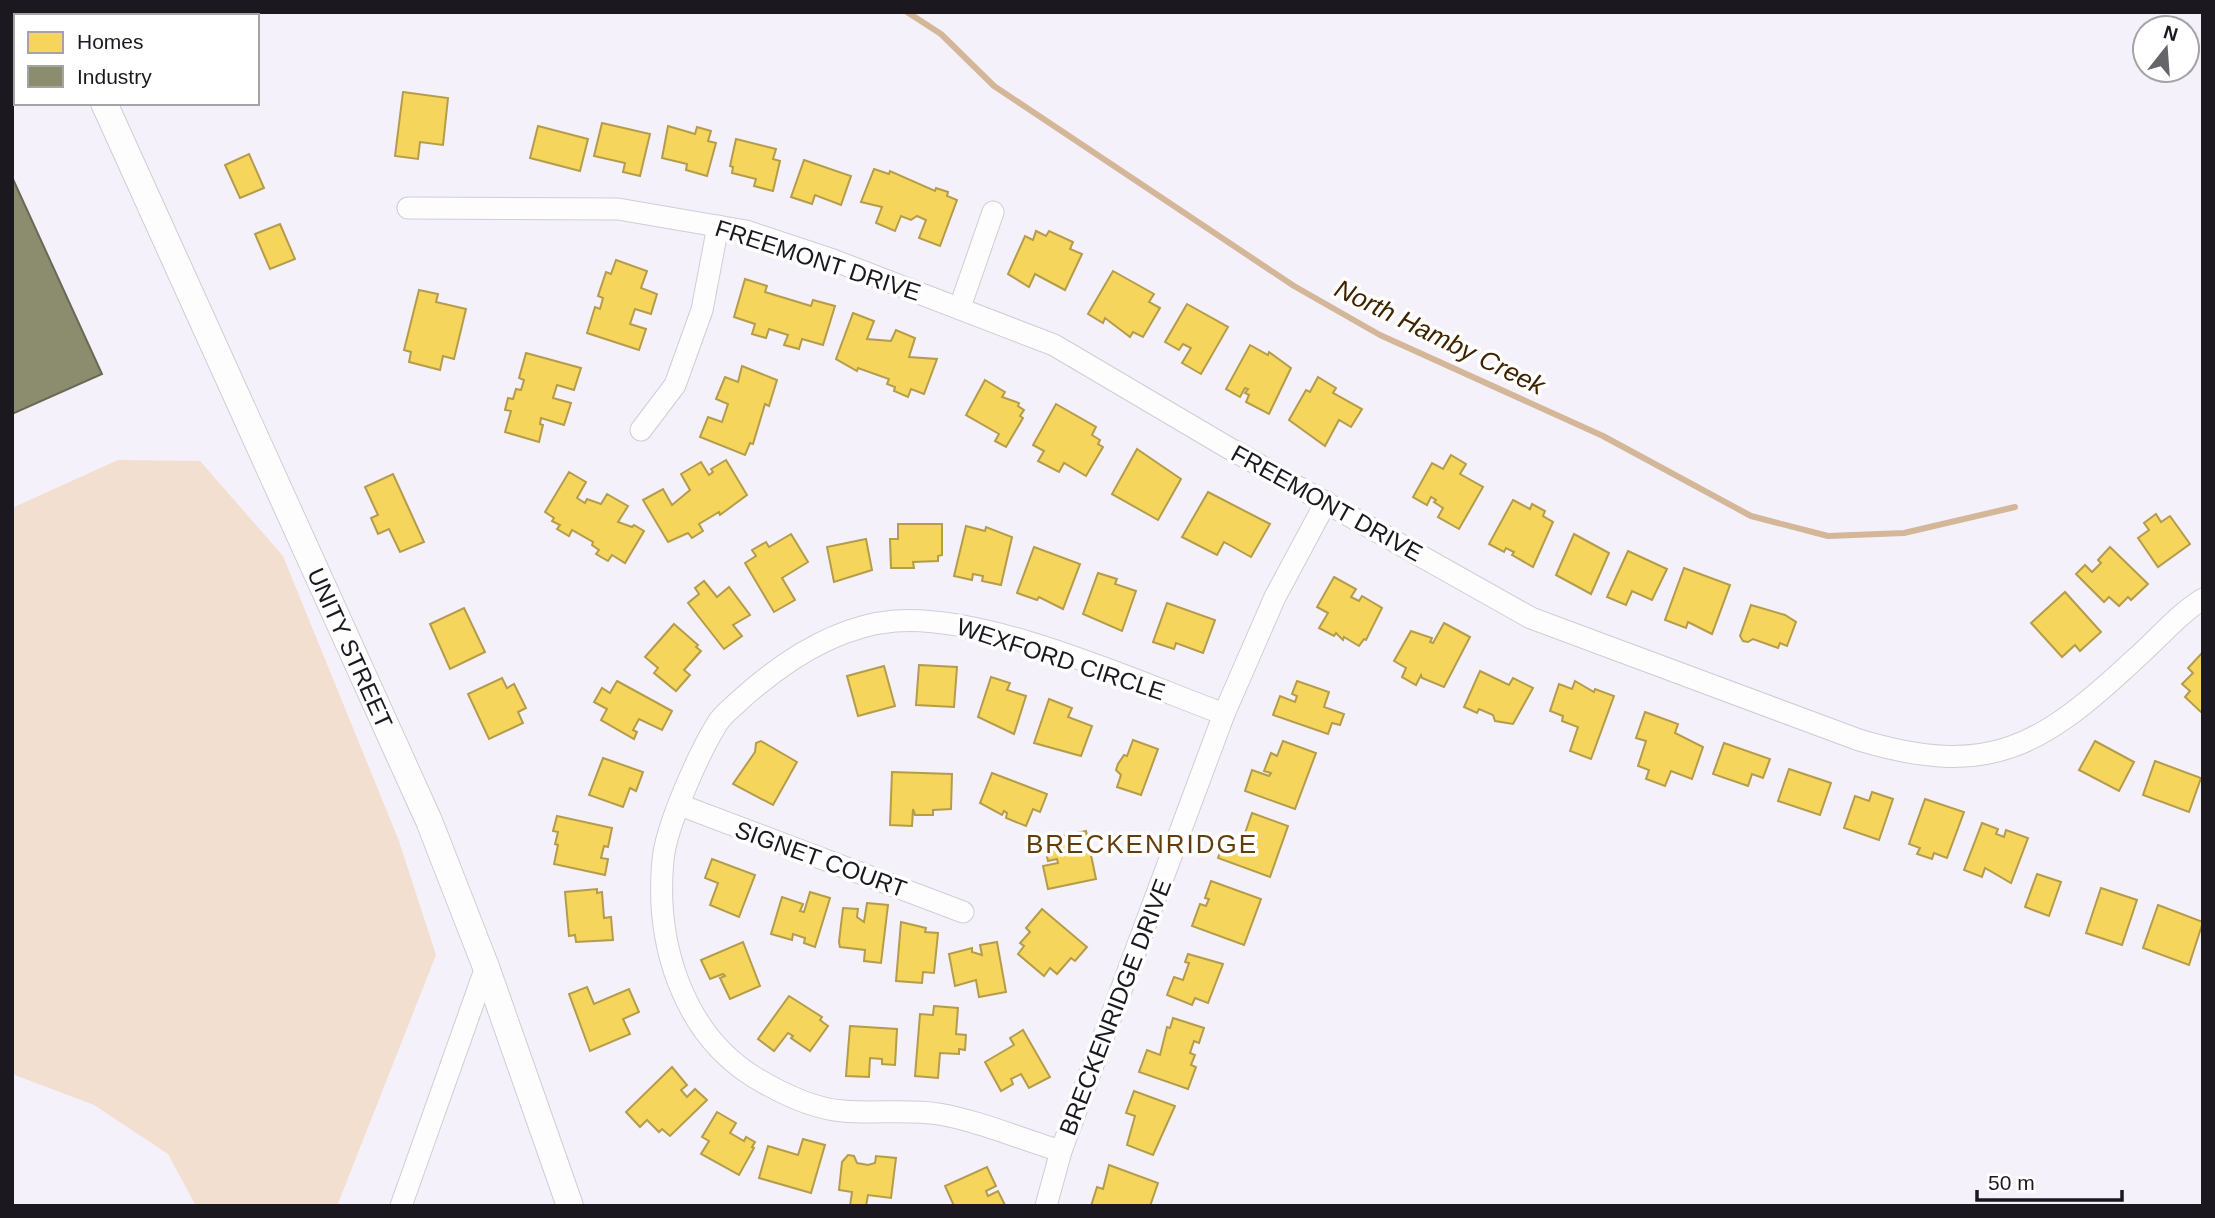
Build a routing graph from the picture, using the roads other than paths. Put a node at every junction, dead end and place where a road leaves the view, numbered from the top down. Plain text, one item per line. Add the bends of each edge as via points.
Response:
1 (105, 105) edge
2 (408, 208) dead end
3 (993, 212) dead end
4 (718, 226) junction
5 (960, 307) junction
6 (641, 430) dead end
7 (1326, 502) junction
8 (2203, 599) edge
9 (1224, 713) junction
10 (680, 805) junction
11 (963, 912) dead end
12 (485, 967) junction
13 (1061, 1151) junction
14 (401, 1206) edge
15 (570, 1206) edge
16 (1046, 1206) edge

1 - 12 street, UNITY STREET via 429,821
2 - 4 street, FREEMONT DRIVE via 618,209
3 - 5 street
4 - 5 street, FREEMONT DRIVE via 833,260
4 - 6 street via 702,310 675,385
5 - 7 street, FREEMONT DRIVE via 1054,345
7 - 8 street, FREEMONT DRIVE via 1531,618 1907,754 1951,758 2029,742 2067,720
7 - 9 street, BRECKENRIDGE DRIVE via 1275,597
9 - 10 street, WEXFORD CIRCLE via 1049,650 951,622 893,621 836,635 771,671 718,722
9 - 13 street, BRECKENRIDGE DRIVE
10 - 11 street, SIGNET COURT
10 - 13 street, WEXFORD CIRCLE via 663,856 662,900 672,963 689,1012 716,1046 753,1077 798,1099 841,1111 940,1115
12 - 14 street
12 - 15 street, UNITY STREET
13 - 16 street, BRECKENRIDGE DRIVE

